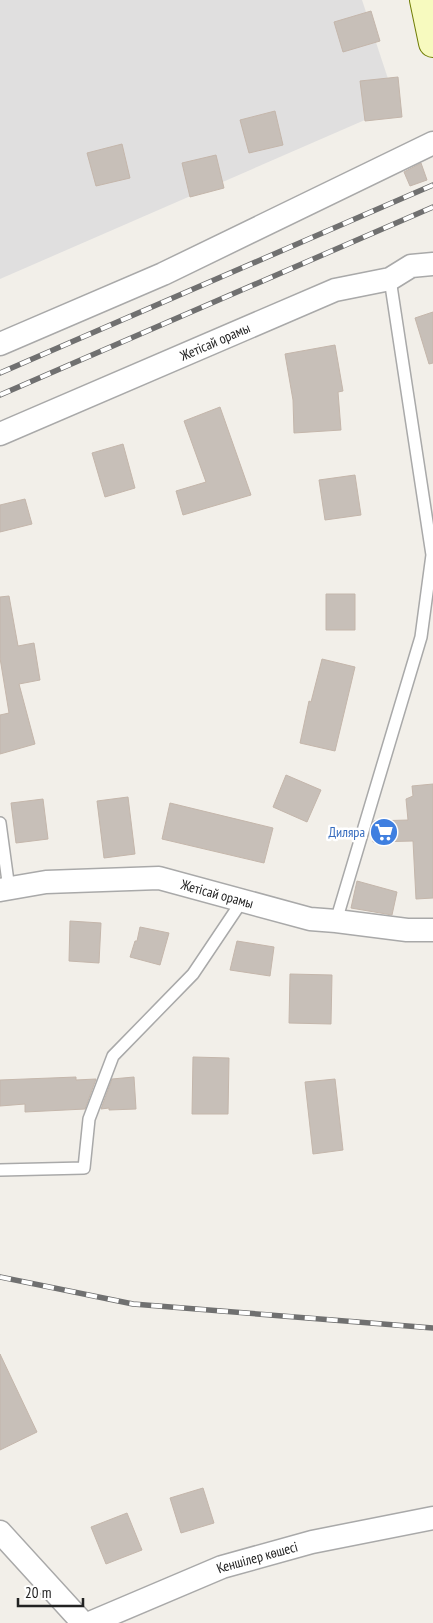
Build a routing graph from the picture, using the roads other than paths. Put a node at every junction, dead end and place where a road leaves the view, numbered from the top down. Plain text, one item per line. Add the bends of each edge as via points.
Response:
1 (424, 0) edge
2 (433, 43) edge
3 (433, 144) edge
4 (433, 264) edge
5 (390, 279) junction
6 (0, 344) edge
7 (0, 434) edge
8 (0, 823) edge
9 (4, 889) edge
10 (242, 901) junction
11 (336, 921) junction
12 (433, 930) edge
13 (0, 1170) edge
14 (433, 1518) edge
15 (0, 1532) edge
16 (83, 1623) edge
17 (90, 1623) edge

1 - 2 main road
3 - 6 street via 163,274
4 - 5 street, Жетісай орамы via 411,266
5 - 7 street, Жетісай орамы via 335,290
5 - 11 lane via 432,555 421,637
8 - 9 lane
9 - 10 street, Жетісай орамы via 46,882 159,878
10 - 11 street, Жетісай орамы via 310,919
10 - 13 lane via 193,974 113,1056 89,1119 84,1168
11 - 12 street, Жетісай орамы
14 - 17 street, Кеншілер көшесі via 312,1542 222,1567
15 - 16 street

